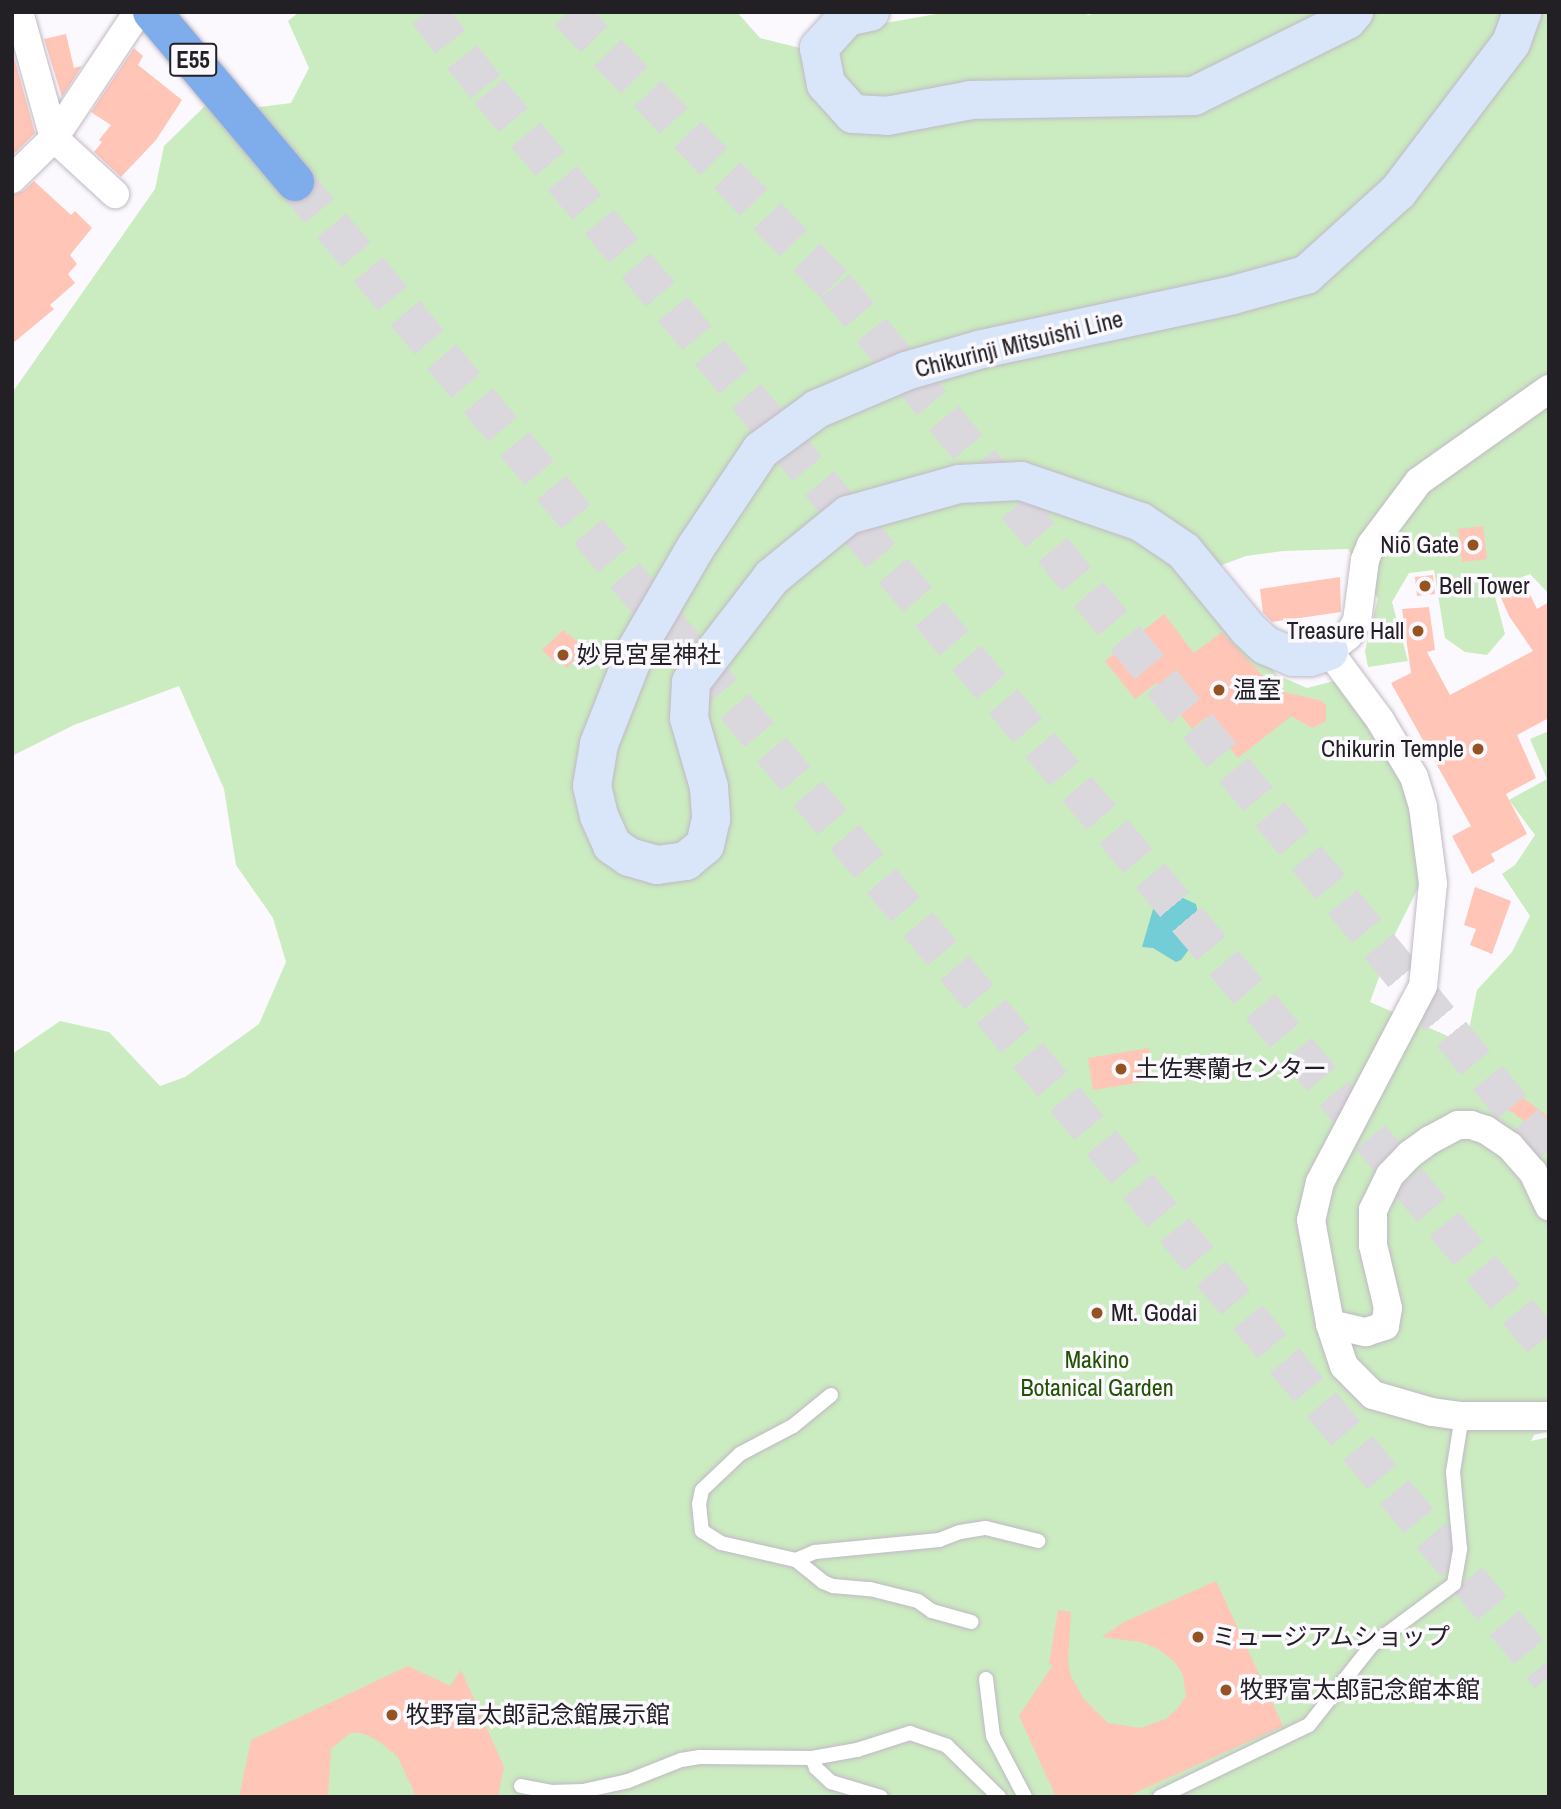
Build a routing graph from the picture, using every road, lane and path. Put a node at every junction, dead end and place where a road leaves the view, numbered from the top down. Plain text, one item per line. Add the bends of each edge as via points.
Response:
1 (19, 12) edge
2 (138, 12) edge
3 (152, 12) edge
4 (870, 12) edge
5 (1354, 12) edge
6 (1522, 12) edge
7 (54, 138) junction
8 (12, 179) edge
9 (295, 182) tunnel mouth
10 (115, 194) dead end
11 (1549, 389) edge
12 (1329, 651) junction
13 (1549, 1206) edge
14 (1330, 1324) junction
15 (831, 1395) dead end
16 (1462, 1416) junction
17 (1549, 1416) edge
18 (1038, 1541) dead end
19 (796, 1560) junction
20 (972, 1622) dead end
21 (986, 1679) dead end
22 (812, 1758) junction
23 (521, 1786) dead end
24 (881, 1797) edge
25 (999, 1797) edge
26 (1025, 1797) edge
27 (1160, 1797) edge

1 - 7 street
2 - 7 street
3 - 9 highway, E55
4 - 5 main road via 847,17 819,48 826,84 853,114 887,116 972,100 1194,96 1347,20
6 - 12 main road, Chikurinji Mitsuishi Line via 1511,43 1398,192 1307,275 982,349 906,371 817,409 761,450 696,547 636,650 599,744 592,786 612,845 629,857 657,865 686,861 705,845 711,818 709,787 689,718 691,682 772,577 848,515 959,484 1021,481 1141,522 1184,551 1265,645 1293,657
7 - 8 street
7 - 10 street
11 - 12 street via 1419,481 1371,545 1357,621 1348,636
12 - 14 street via 1380,720 1414,777 1423,807 1433,883 1423,986 1320,1182 1311,1220
13 - 14 street via 1533,1172 1510,1146 1471,1125 1448,1130 1409,1155 1390,1175 1373,1210 1373,1245 1388,1308 1385,1326 1366,1332
14 - 16 street via 1345,1366 1373,1395
15 - 19 lane via 793,1426 740,1454 700,1497 702,1531 721,1544
16 - 17 street
16 - 27 lane via 1453,1472 1460,1549 1454,1584 1372,1645 1309,1725
18 - 19 lane via 986,1528 939,1541 816,1552
19 - 20 lane via 833,1586 918,1601 932,1611
21 - 26 lane via 993,1736
22 - 23 lane via 700,1757 628,1781 583,1790 551,1792
22 - 24 lane via 831,1782
22 - 25 lane via 857,1750 900,1734 920,1734 947,1746

